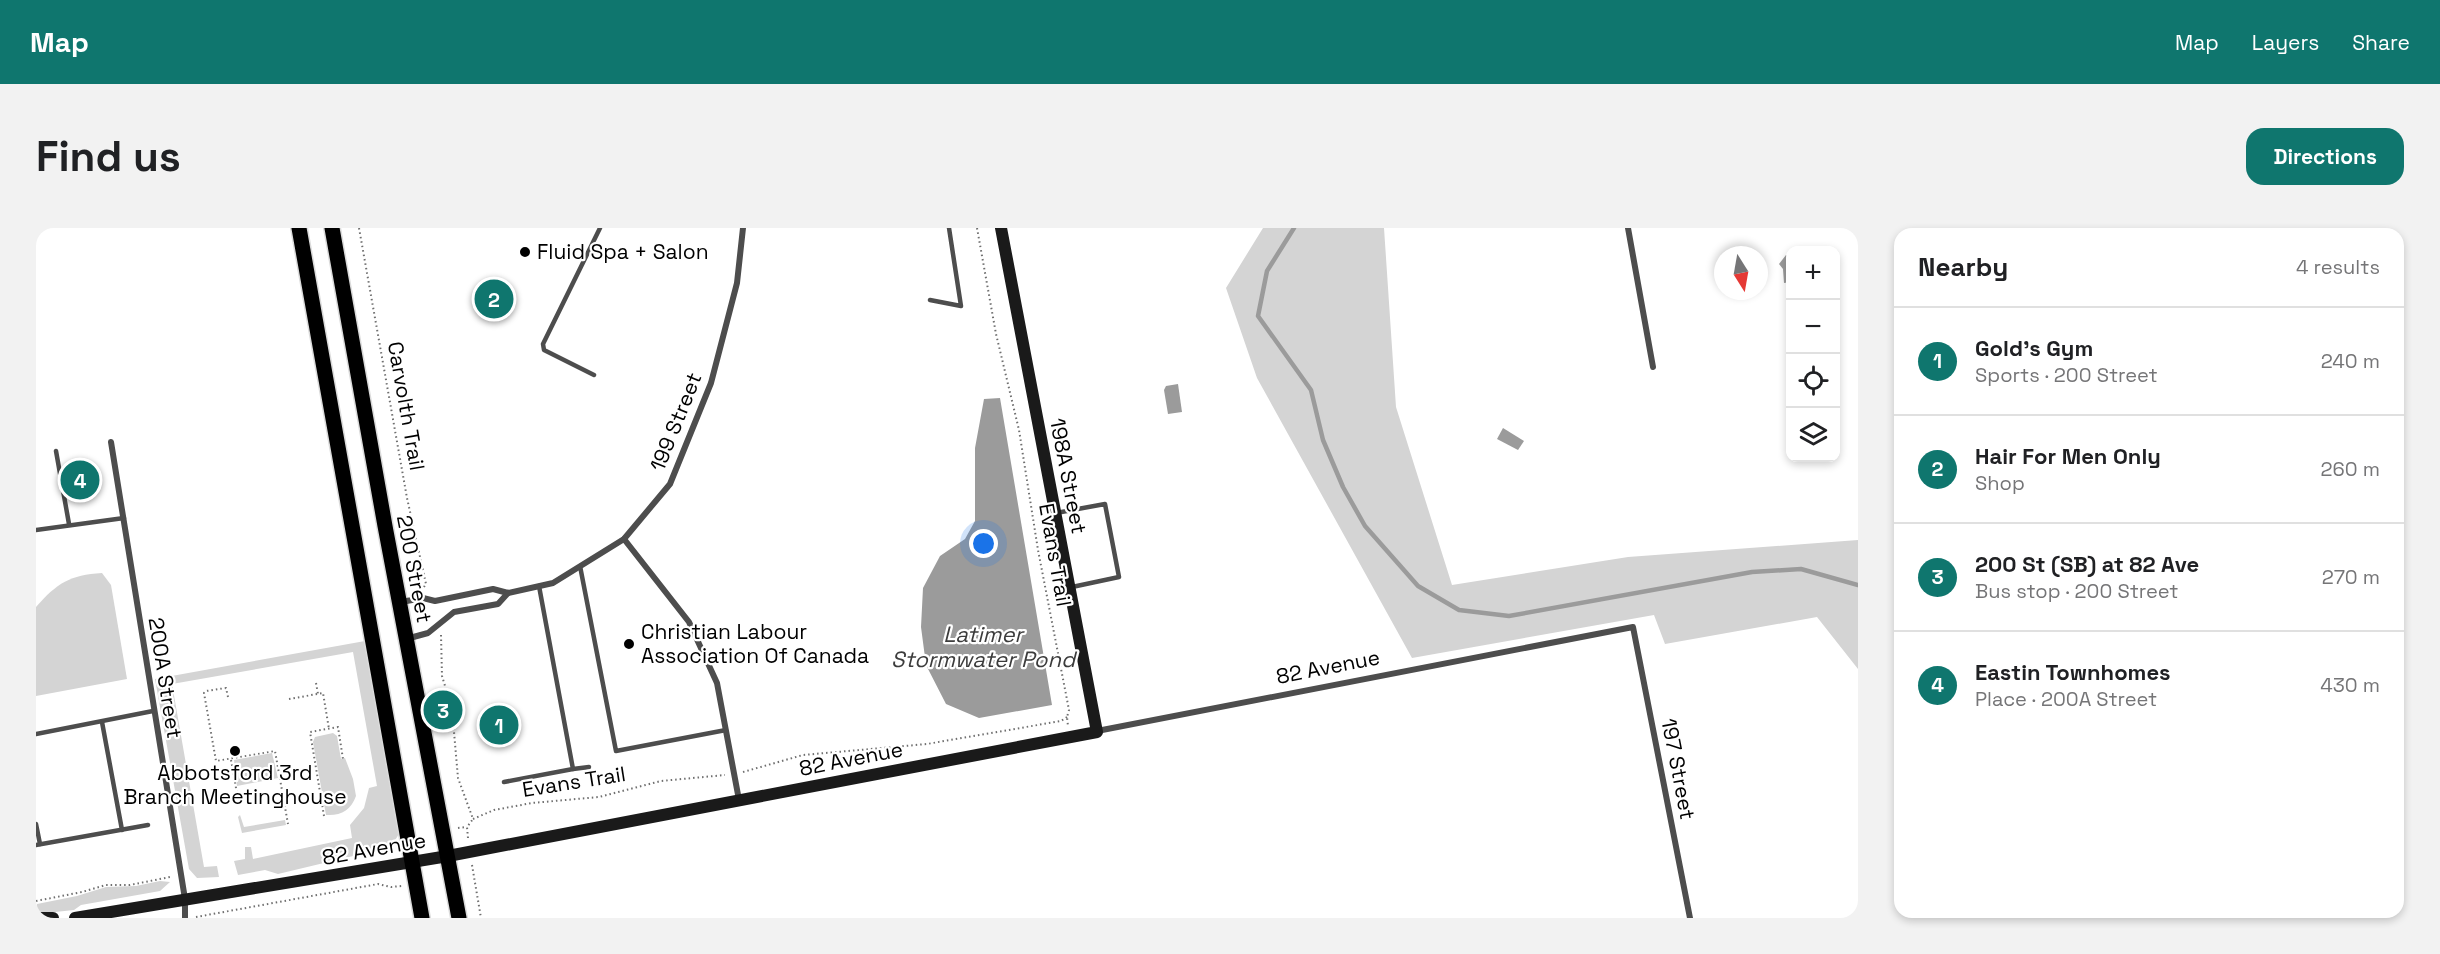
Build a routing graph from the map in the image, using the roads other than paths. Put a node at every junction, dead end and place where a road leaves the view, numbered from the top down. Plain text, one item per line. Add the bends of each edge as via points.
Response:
1 (299, 228) edge
2 (332, 228) edge
3 (600, 228) edge
4 (742, 228) edge
5 (949, 228) edge
6 (1001, 228) edge
7 (1628, 228) edge
8 (930, 300) dead end
9 (1653, 367) dead end
10 (594, 375) dead end
11 (111, 442) dead end
12 (56, 451) dead end
13 (1055, 513) junction
14 (124, 518) junction
15 (69, 524) junction
16 (36, 530) edge
17 (624, 539) junction
18 (580, 567) junction
19 (539, 586) junction
20 (1069, 588) junction
21 (508, 593) junction
22 (399, 602) junction
23 (1633, 627) joint
24 (406, 639) junction
25 (153, 711) junction
26 (102, 722) junction
27 (726, 730) junction
28 (1096, 732) junction
29 (36, 734) edge
30 (589, 766) dead end
31 (573, 769) junction
32 (504, 782) dead end
33 (739, 800) junction
34 (36, 824) edge
35 (148, 825) dead end
36 (122, 830) junction
37 (38, 845) edge
38 (448, 856) junction
39 (412, 862) junction
40 (185, 899) junction
41 (36, 918) edge
42 (54, 918) edge
43 (75, 918) edge
44 (184, 918) edge
45 (422, 918) edge
46 (459, 918) edge
47 (1690, 918) edge

1 - 39 main road
2 - 22 main road, 200 Street
3 - 10 lane via 543,344 544,350
4 - 17 street, 199 Street via 736,283 711,383 670,484
5 - 8 lane via 961,306
6 - 13 street, 198A Street
7 - 9 street
11 - 14 street, 200A Street
12 - 15 lane
13 - 20 street, 198A Street
13 - 20 lane via 1105,504 1119,577
14 - 15 lane
14 - 25 street, 200A Street
15 - 16 lane
17 - 18 street, 199 Street
17 - 27 street via 689,622 717,683
18 - 19 street, 199 Street via 553,583
18 - 27 lane via 616,751
19 - 21 street, 199 Street
19 - 31 lane
20 - 28 street, 198A Street
21 - 22 street via 493,589 435,601 423,598
21 - 24 street via 498,604 454,612 428,633
22 - 24 main road, 200 Street
23 - 28 street, 82 Avenue
23 - 47 street, 197 Street
24 - 38 main road, 200 Street
25 - 26 lane
25 - 40 street, 200A Street
26 - 29 lane
26 - 36 lane
27 - 33 street
28 - 33 street, 82 Avenue
30 - 31 lane
31 - 32 lane
33 - 38 street, 82 Avenue
34 - 37 lane
35 - 36 lane
36 - 37 lane
38 - 39 street, 82 Avenue
38 - 46 main road, 200 Street
39 - 40 street, 82 Avenue
39 - 45 main road
40 - 43 street, 82 Avenue
40 - 44 street, 200A Street
41 - 42 street

